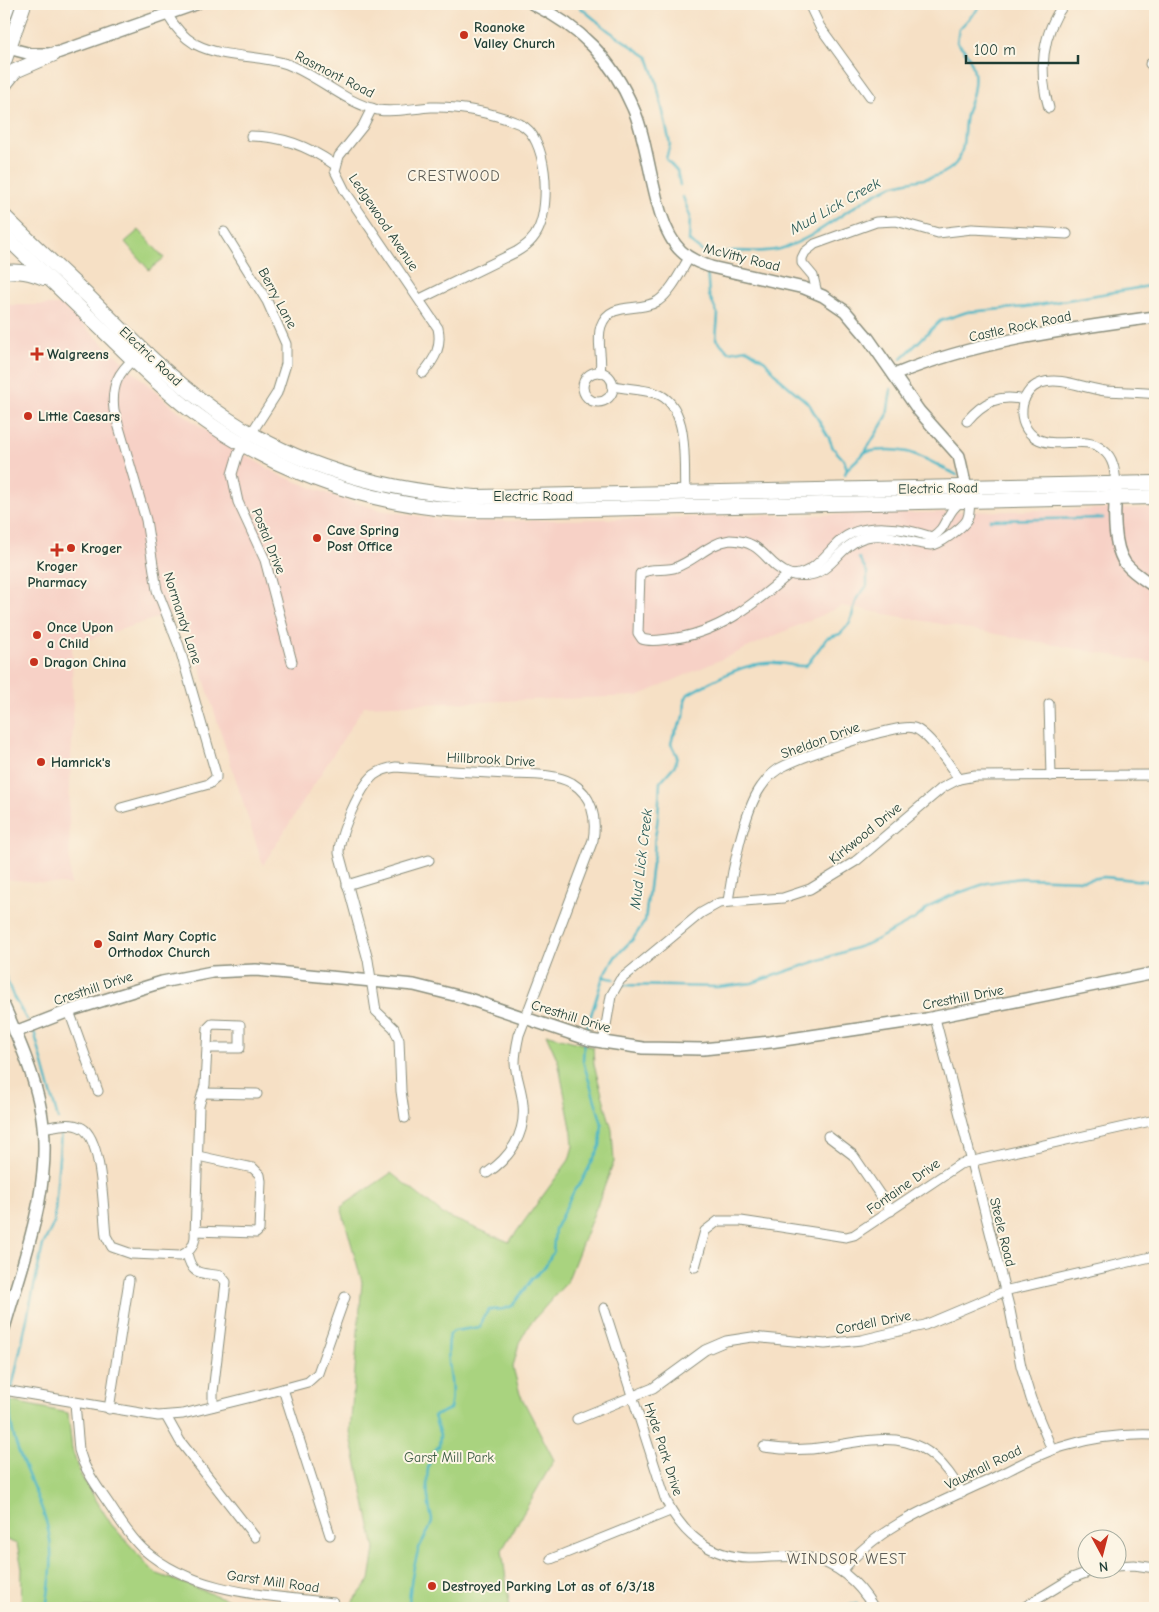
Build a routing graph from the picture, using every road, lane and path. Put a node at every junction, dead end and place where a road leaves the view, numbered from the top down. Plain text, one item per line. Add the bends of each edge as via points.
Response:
1 (8, 4) edge
2 (24, 4) edge
3 (196, 4) edge
4 (533, 4) edge
5 (809, 4) edge
6 (1064, 4) edge
7 (167, 14) junction
8 (4, 15) edge
9 (6, 47) edge
10 (54, 54) junction
11 (4, 62) edge
12 (4, 85) edge
13 (870, 96) dead end
14 (372, 108) junction
15 (1049, 108) dead end
16 (251, 136) dead end
17 (335, 165) junction
18 (4, 216) edge
19 (224, 232) dead end
20 (1067, 234) dead end
21 (4, 235) edge
22 (689, 258) junction
23 (4, 272) edge
24 (52, 282) junction
25 (817, 293) junction
26 (420, 299) junction
27 (1155, 317) edge
28 (138, 354) junction
29 (600, 372) junction
30 (424, 373) dead end
31 (894, 375) junction
32 (613, 386) junction
33 (1155, 394) edge
34 (1024, 400) junction
35 (967, 421) dead end
36 (247, 439) junction
37 (1155, 483) edge
38 (966, 488) junction
39 (1116, 491) junction
40 (685, 494) junction
41 (1155, 497) edge
42 (964, 502) junction
43 (789, 574) junction
44 (1155, 588) edge
45 (292, 662) dead end
46 (1049, 704) dead end
47 (1155, 775) edge
48 (1051, 776) junction
49 (960, 779) junction
50 (121, 808) dead end
51 (428, 860) dead end
52 (347, 885) junction
53 (728, 901) junction
54 (1155, 973) edge
55 (371, 982) junction
56 (4, 1006) edge
57 (69, 1011) junction
58 (524, 1018) junction
59 (935, 1018) junction
60 (16, 1032) junction
61 (603, 1043) junction
62 (207, 1048) dead end
63 (98, 1090) dead end
64 (203, 1093) junction
65 (257, 1094) dead end
66 (405, 1118) dead end
67 (1155, 1120) edge
68 (43, 1128) junction
69 (828, 1136) dead end
70 (198, 1156) junction
71 (970, 1160) junction
72 (487, 1173) dead end
73 (891, 1211) junction
74 (195, 1231) junction
75 (187, 1254) junction
76 (1155, 1256) edge
77 (695, 1267) dead end
78 (129, 1280) dead end
79 (1004, 1291) junction
80 (345, 1297) dead end
81 (604, 1308) dead end
82 (4, 1328) edge
83 (283, 1389) junction
84 (4, 1390) edge
85 (632, 1397) junction
86 (75, 1403) junction
87 (213, 1406) junction
88 (109, 1409) junction
89 (166, 1416) junction
90 (577, 1419) dead end
91 (1155, 1435) edge
92 (764, 1447) dead end
93 (1052, 1450) junction
94 (962, 1492) junction
95 (670, 1510) junction
96 (330, 1536) dead end
97 (255, 1537) dead end
98 (551, 1559) dead end
99 (1126, 1567) edge
100 (1155, 1568) edge
101 (842, 1571) junction
102 (1076, 1577) edge
103 (334, 1603) dead end
104 (874, 1608) edge
105 (1023, 1608) edge

1 - 8 main road
2 - 9 main road
3 - 7 street
4 - 22 street, McVitty Road via 580,32 616,75 634,108 642,132 663,222 675,244
5 - 13 street via 820,27
6 - 15 street via 1050,30 1044,52 1044,88
7 - 10 street
7 - 14 street, Rasmont Road via 179,31 203,48 286,64
9 - 10 street via 31,54
9 - 11 main road
10 - 12 main road via 15,71
14 - 17 street
14 - 26 street, Rasmont Road via 389,111 439,107 480,113 525,127 539,146 544,176 544,208 540,226 532,240 516,252
16 - 17 street, Ledgewood Avenue via 297,143
17 - 26 street, Ledgewood Avenue via 345,191
18 - 28 main road, Electric Road
19 - 36 street, Berry Lane via 267,301 286,344 286,364 277,393
20 - 25 street via 972,229 938,233 896,221 876,222 816,244 805,252 802,263 813,276
21 - 24 main road, Electric Road
22 - 25 street, McVitty Road
22 - 29 street via 662,298 643,307 620,308 605,318 600,331
23 - 24 main road via 30,272
24 - 28 main road, Electric Road
25 - 31 street, McVitty Road via 854,320
26 - 30 street, Ledgewood Avenue via 440,336 437,353
27 - 31 street, Castle Rock Road via 1017,340 935,360
28 - 36 main road, Electric Road via 202,400
28 - 50 street, Normandy Lane via 124,366 115,383 112,393 114,410 146,520 157,590 179,646 216,774 210,784
29 - 32 street via 609,376
29 - 32 street via 586,379 584,389 588,398 597,402 605,400
31 - 38 street, McVitty Road via 919,411 959,456
32 - 40 street via 654,392 666,398 676,410 682,428
33 - 34 street via 1106,391 1051,381 1034,387
34 - 35 street via 999,398 982,406
34 - 39 street via 1022,419 1037,439 1051,443 1105,445 1112,450 1118,459 1120,474
36 - 40 main road, Electric Road via 282,449 341,473 419,492 476,497
36 - 42 main road, Electric Road via 287,466 339,487 397,502 449,509
36 - 45 street, Postal Drive via 234,464 234,491 265,560
37 - 39 main road, Electric Road
38 - 39 main road, Electric Road
38 - 40 main road, Electric Road
38 - 42 street
39 - 41 main road, Electric Road
39 - 42 main road, Electric Road
39 - 44 street via 1117,537 1122,557 1131,570
42 - 43 street via 952,510 944,529 932,537 906,530 860,530 844,537 816,566 796,575
42 - 43 street via 969,516 966,523 932,546 866,537 854,542 814,576 805,578
43 - 43 street via 746,609 708,631 689,637 655,640 642,639 638,634 640,574 646,570 676,567 714,543 730,540 750,542
46 - 48 street
47 - 48 street, Kirkwood Drive
48 - 49 street, Kirkwood Drive via 975,776
49 - 53 street, Kirkwood Drive via 942,788 856,861 810,889 783,898
49 - 53 street, Sheldon Drive via 924,734 910,727 868,737 785,765 767,780 755,797
51 - 52 street
52 - 55 street, Hillbrook Drive
52 - 58 street, Hillbrook Drive via 339,853 341,835 372,776 386,768 541,776 568,781 580,789 594,813 593,840
53 - 61 street, Kirkwood Drive via 700,913 620,980 611,996
54 - 59 street, Cresthill Drive
55 - 57 street, Cresthill Drive via 256,970 212,972 162,982
55 - 58 street, Cresthill Drive via 414,985
55 - 66 street, Hillbrook Drive via 376,1011 394,1028 400,1040
56 - 60 street
57 - 60 street, Cresthill Drive
57 - 63 street
58 - 61 street, Cresthill Drive
58 - 72 street, Hillbrook Drive via 515,1063 524,1105 522,1129 512,1150
59 - 61 street, Cresthill Drive via 731,1047 651,1049
59 - 71 street, Steele Road
60 - 68 street via 36,1088
62 - 64 street
64 - 65 street
64 - 70 street via 199,1106
67 - 71 street, Fontaine Drive
68 - 75 street via 74,1125 91,1137 97,1154 106,1236 112,1247 132,1254
68 - 82 street via 44,1170 39,1199
69 - 73 street via 853,1155
70 - 74 street
70 - 74 street via 253,1168 262,1181 259,1230 256,1233
71 - 73 street, Fontaine Drive
71 - 79 street, Steele Road
73 - 77 street, Fontaine Drive via 861,1232 846,1236 741,1221 718,1221 705,1232
74 - 75 street via 194,1245
75 - 87 street via 196,1272 221,1276 226,1282
76 - 79 street, Cordell Drive
78 - 88 street
79 - 85 street, Cordell Drive via 925,1325 862,1340 825,1344 752,1338 726,1341 705,1350 653,1388
79 - 93 street, Steele Road via 1031,1398
80 - 83 street via 318,1373 308,1382
81 - 85 street, Hyde Park Drive
83 - 87 street
83 - 96 street
84 - 86 street
85 - 90 street, Cordell Drive
85 - 95 street, Hyde Park Drive
86 - 88 street
86 - 103 street, Garst Mill Road via 79,1450 85,1468 128,1533 150,1554 177,1571 218,1587
87 - 89 street
88 - 89 street
89 - 97 street via 180,1441
91 - 93 street, Vauxhall Road via 1098,1439
92 - 94 street via 804,1449 879,1438 898,1440 918,1446 938,1460
93 - 94 street, Vauxhall Road
94 - 101 street, Vauxhall Road via 883,1533
95 - 98 street
95 - 101 street, Hyde Park Drive via 695,1540 721,1553 748,1558 810,1558
99 - 100 street
101 - 104 street, Hyde Park Drive via 861,1589
102 - 105 street

